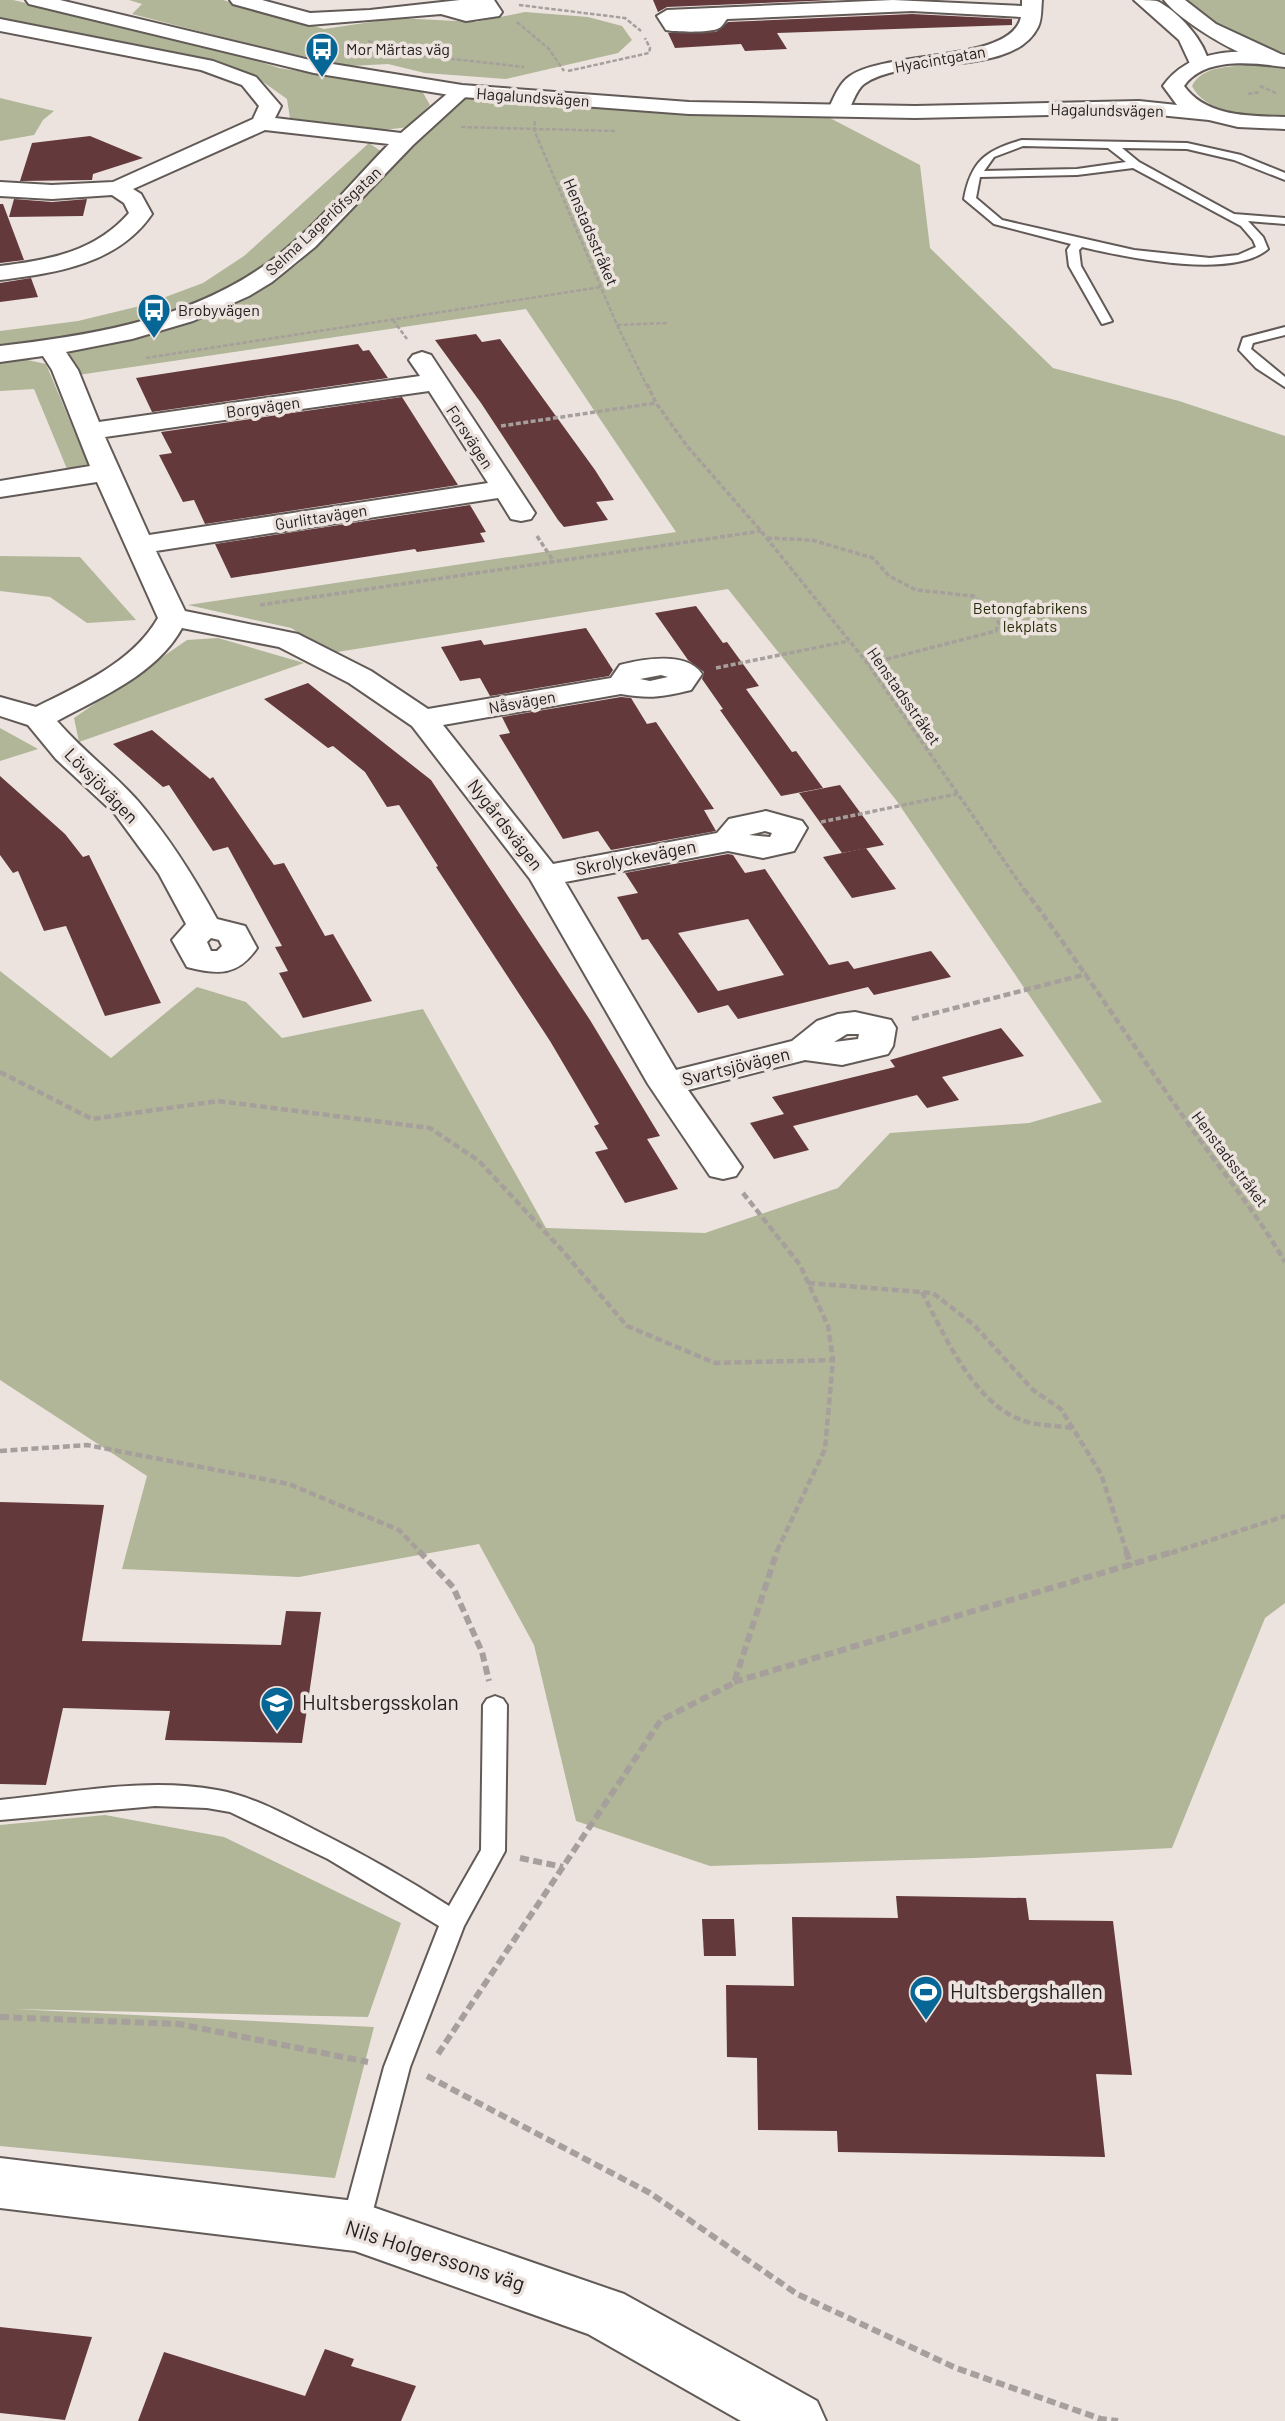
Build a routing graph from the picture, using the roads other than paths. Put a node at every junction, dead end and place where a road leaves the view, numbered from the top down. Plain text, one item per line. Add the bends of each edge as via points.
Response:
1 (36, 0) edge
2 (240, 0) edge
3 (1144, 0) edge
4 (1174, 0) edge
5 (1031, 6) edge
6 (446, 9) dead end
7 (720, 15) dead end
8 (0, 25) edge
9 (1281, 60) edge
10 (1199, 64) junction
11 (1177, 75) junction
12 (462, 91) junction
13 (1039, 109) junction
14 (838, 112) junction
15 (1218, 115) junction
16 (1256, 122) junction
17 (262, 123) junction
18 (1285, 123) edge
19 (1285, 132) edge
20 (407, 140) junction
21 (1111, 145) junction
22 (1135, 163) junction
23 (976, 174) junction
24 (1285, 177) edge
25 (117, 188) junction
26 (0, 189) edge
27 (1234, 217) junction
28 (1285, 221) edge
29 (1080, 241) junction
30 (0, 273) edge
31 (1106, 321) dead end
32 (1285, 331) edge
33 (51, 348) junction
34 (0, 354) edge
35 (428, 371) joint
36 (1285, 383) edge
37 (92, 431) junction
38 (106, 472) junction
39 (0, 489) edge
40 (504, 489) junction
41 (521, 513) dead end
42 (139, 545) junction
43 (173, 618) junction
44 (687, 674) road end
45 (0, 706) edge
46 (39, 718) junction
47 (423, 719) junction
48 (791, 828) road end
49 (545, 876) junction
50 (204, 926) dead end
51 (878, 1028) road end
52 (666, 1084) junction
53 (723, 1167) road end
54 (495, 1705) road end
55 (0, 1810) edge
56 (453, 1922) junction
57 (0, 2183) edge
58 (355, 2227) junction
59 (797, 2421) edge

1 - 12 main road, Hagalundsvägen via 335,71
2 - 6 main road via 309,19
3 - 10 main road via 1191,42
4 - 9 main road via 1192,17
5 - 7 main road via 912,5
5 - 14 main road, Hyacintgatan via 1028,26 1003,47 873,71 855,81
8 - 17 main road via 206,65 249,81 270,106
9 - 10 main road, Hagalundsvägen via 1249,58
10 - 11 main road, Hagalundsvägen
11 - 13 main road, Hagalundsvägen
11 - 15 main road via 1172,86 1178,97
12 - 14 main road, Hagalundsvägen via 689,108
12 - 20 main road, Selma Lagerlöfsgatan
13 - 14 main road, Hagalundsvägen
13 - 15 main road, Hagalundsvägen via 1139,107
15 - 16 main road
16 - 18 main road
16 - 19 main road
17 - 20 main road
17 - 25 main road
20 - 33 main road, Selma Lagerlöfsgatan via 281,264 242,290 150,325
21 - 22 lane
21 - 23 lane via 1016,144 990,155
21 - 24 lane via 1209,149
22 - 23 lane via 1077,172
22 - 27 lane
23 - 29 lane via 970,199 989,217
25 - 26 main road
25 - 30 main road via 133,199 141,214 127,233 60,264
27 - 28 lane
27 - 29 lane via 1259,239 1262,248 1240,259 1191,261
29 - 31 lane via 1073,250 1075,266
32 - 36 lane via 1247,341 1245,350
33 - 34 main road, Selma Lagerlöfsgatan
33 - 37 main road
35 - 37 main road, Borgvägen
35 - 40 main road, Forsvägen
37 - 38 main road
38 - 39 main road
38 - 42 main road
40 - 41 main road, Forsvägen
40 - 42 main road, Gurlittavägen
42 - 43 main road
43 - 46 main road via 167,632 128,666
43 - 47 main road, Nygårdsvägen via 288,640 360,677
44 - 47 main road, Nåsvägen via 663,666 631,671 621,685
45 - 46 main road
46 - 50 main road, Lövsjövägen via 67,752 126,807 176,872
47 - 49 main road, Nygårdsvägen
48 - 49 main road, Skrolyckevägen via 782,844 763,848 728,841
49 - 52 main road, Nygårdsvägen
51 - 52 main road, Svartsjövägen via 875,1046 842,1054 805,1049
52 - 53 main road, Nygårdsvägen
54 - 56 lane via 493,1851
55 - 56 lane via 130,1795 209,1798 250,1808 397,1885
56 - 58 lane via 397,2067
57 - 58 main road, Nils Holgerssons väg
58 - 59 main road, Nils Holgerssons väg via 604,2313

